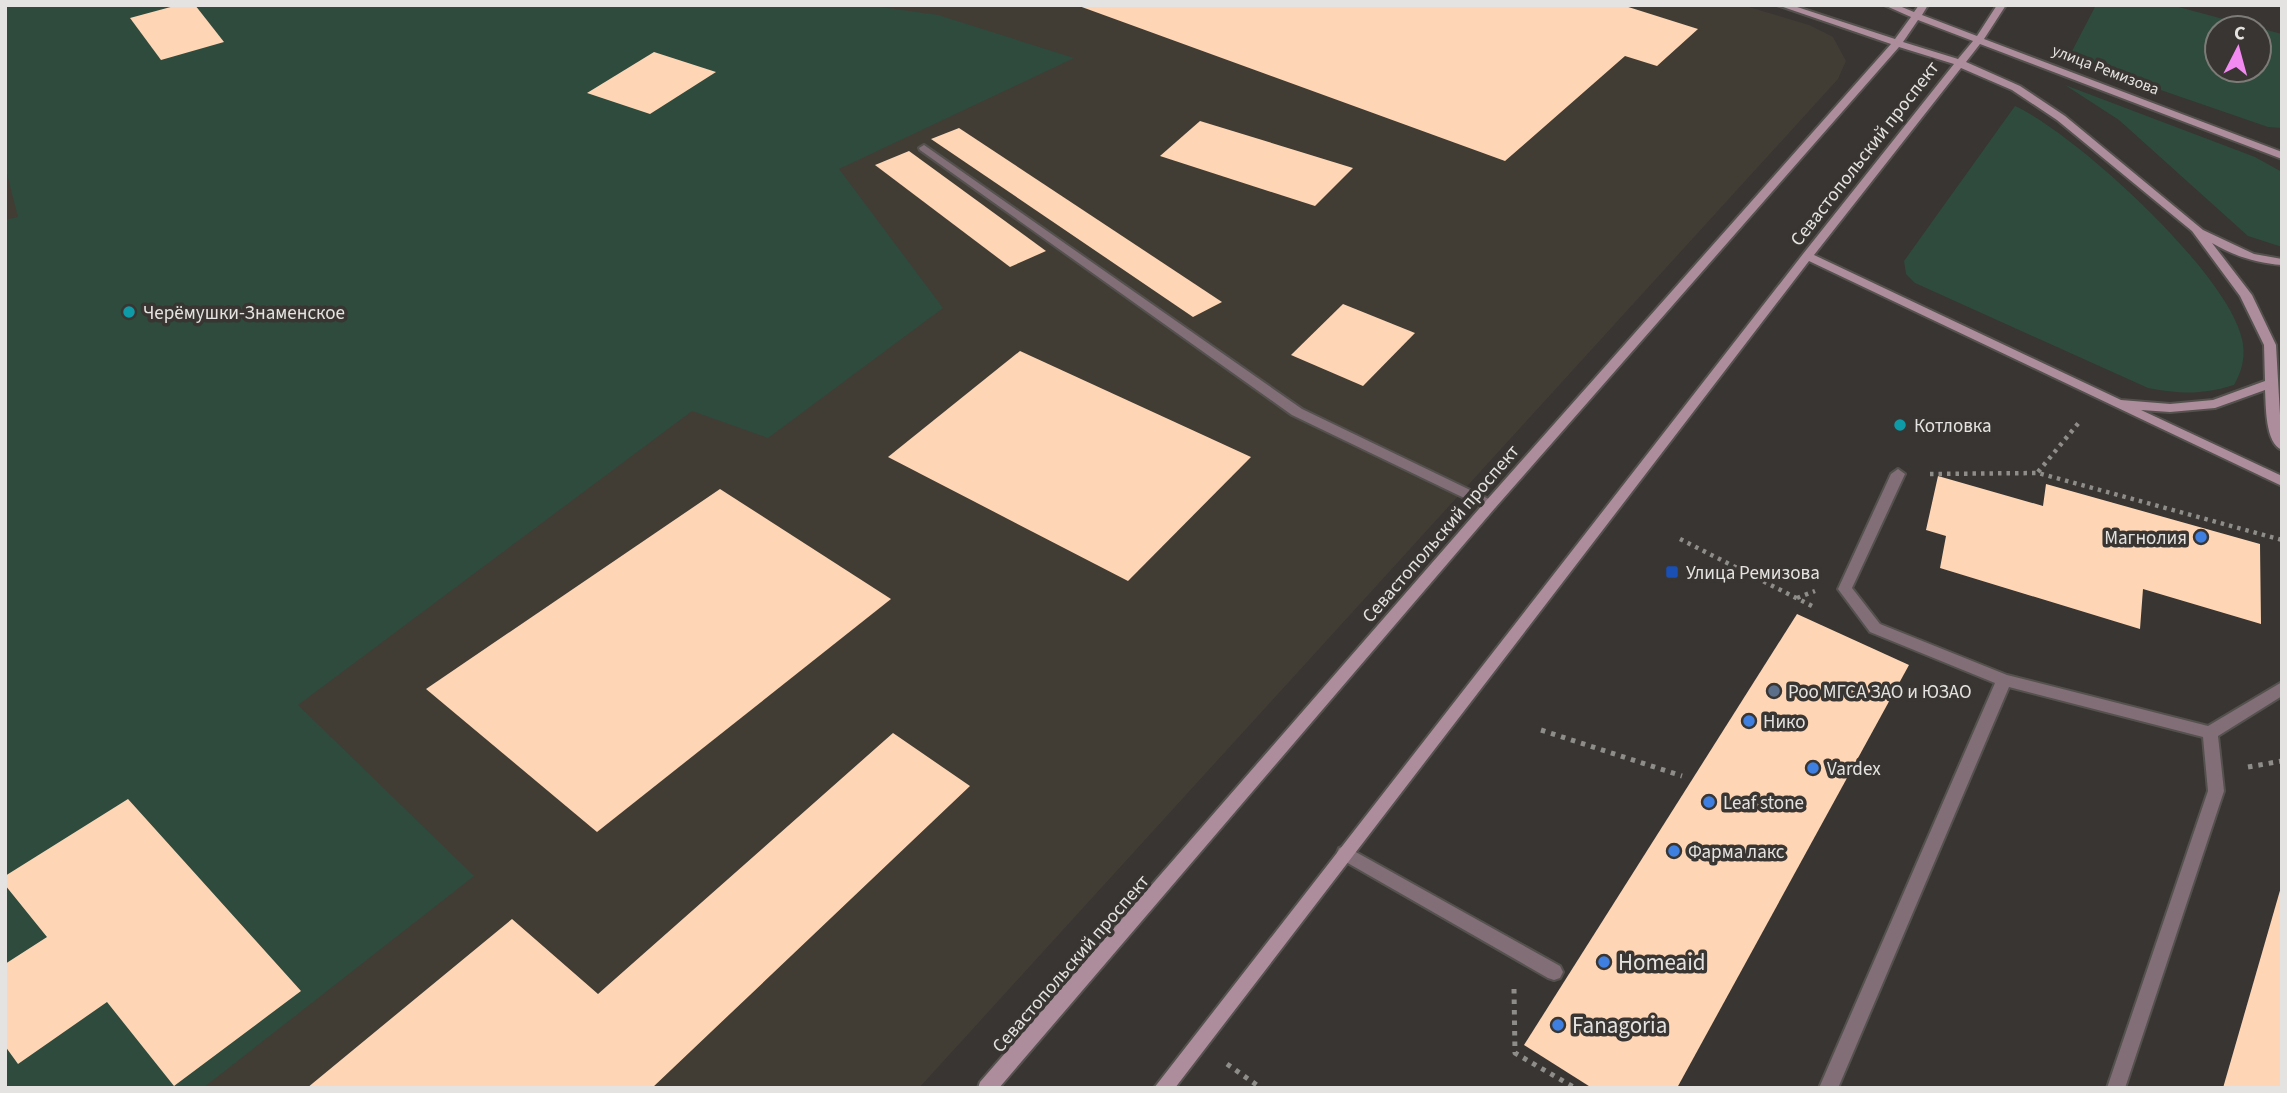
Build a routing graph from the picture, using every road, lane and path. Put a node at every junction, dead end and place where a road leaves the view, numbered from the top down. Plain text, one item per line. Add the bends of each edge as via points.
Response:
1 (1782, 5) edge
2 (1888, 5) edge
3 (1924, 5) edge
4 (2002, 5) edge
5 (1917, 15) junction
6 (1979, 39) junction
7 (1898, 41) junction
8 (1959, 63) junction
9 (924, 148) dead end
10 (2282, 156) edge
11 (2196, 229) junction
12 (1807, 256) junction
13 (2282, 262) edge
14 (2271, 383) junction
15 (2111, 403) junction
16 (2076, 427) dead end
17 (2282, 446) edge
18 (2038, 472) junction
19 (1898, 474) joint
20 (2282, 482) edge
21 (1490, 505) junction
22 (2282, 540) edge
23 (2004, 680) junction
24 (2282, 688) edge
25 (1541, 730) dead end
26 (2210, 733) junction
27 (1682, 776) dead end
28 (1345, 853) junction
29 (1513, 949) junction
30 (1554, 972) dead end
31 (988, 1088) edge
32 (1163, 1088) edge
33 (1575, 1088) edge
34 (1828, 1088) edge
35 (2116, 1088) edge

1 - 7 main road
2 - 5 main road, улица Ремизова
3 - 5 main road, Севастопольский проспект
4 - 6 main road, Севастопольский проспект
5 - 6 main road, улица Ремизова
5 - 7 main road, Севастопольский проспект
6 - 8 main road, Севастопольский проспект
6 - 10 main road, улица Ремизова
7 - 8 main road
7 - 21 main road, Севастопольский проспект
8 - 11 main road via 2016,88 2061,118
8 - 12 main road, Севастопольский проспект
9 - 21 lane via 1297,412
11 - 13 main road via 2241,255
11 - 14 main road via 2259,319 2270,345
12 - 15 main road
12 - 28 main road, Севастопольский проспект
14 - 15 main road via 2215,404 2170,408
14 - 17 main road via 2273,421
15 - 20 main road
16 - 18 path
18 - 19 path
18 - 22 path
19 - 23 lane via 1845,589 1875,628
21 - 31 main road, Севастопольский проспект
23 - 26 lane
23 - 34 lane
24 - 26 lane
25 - 27 path
26 - 35 lane via 2217,792
28 - 29 lane
28 - 32 main road, Севастопольский проспект
29 - 30 lane
29 - 33 path via 1515,1053

